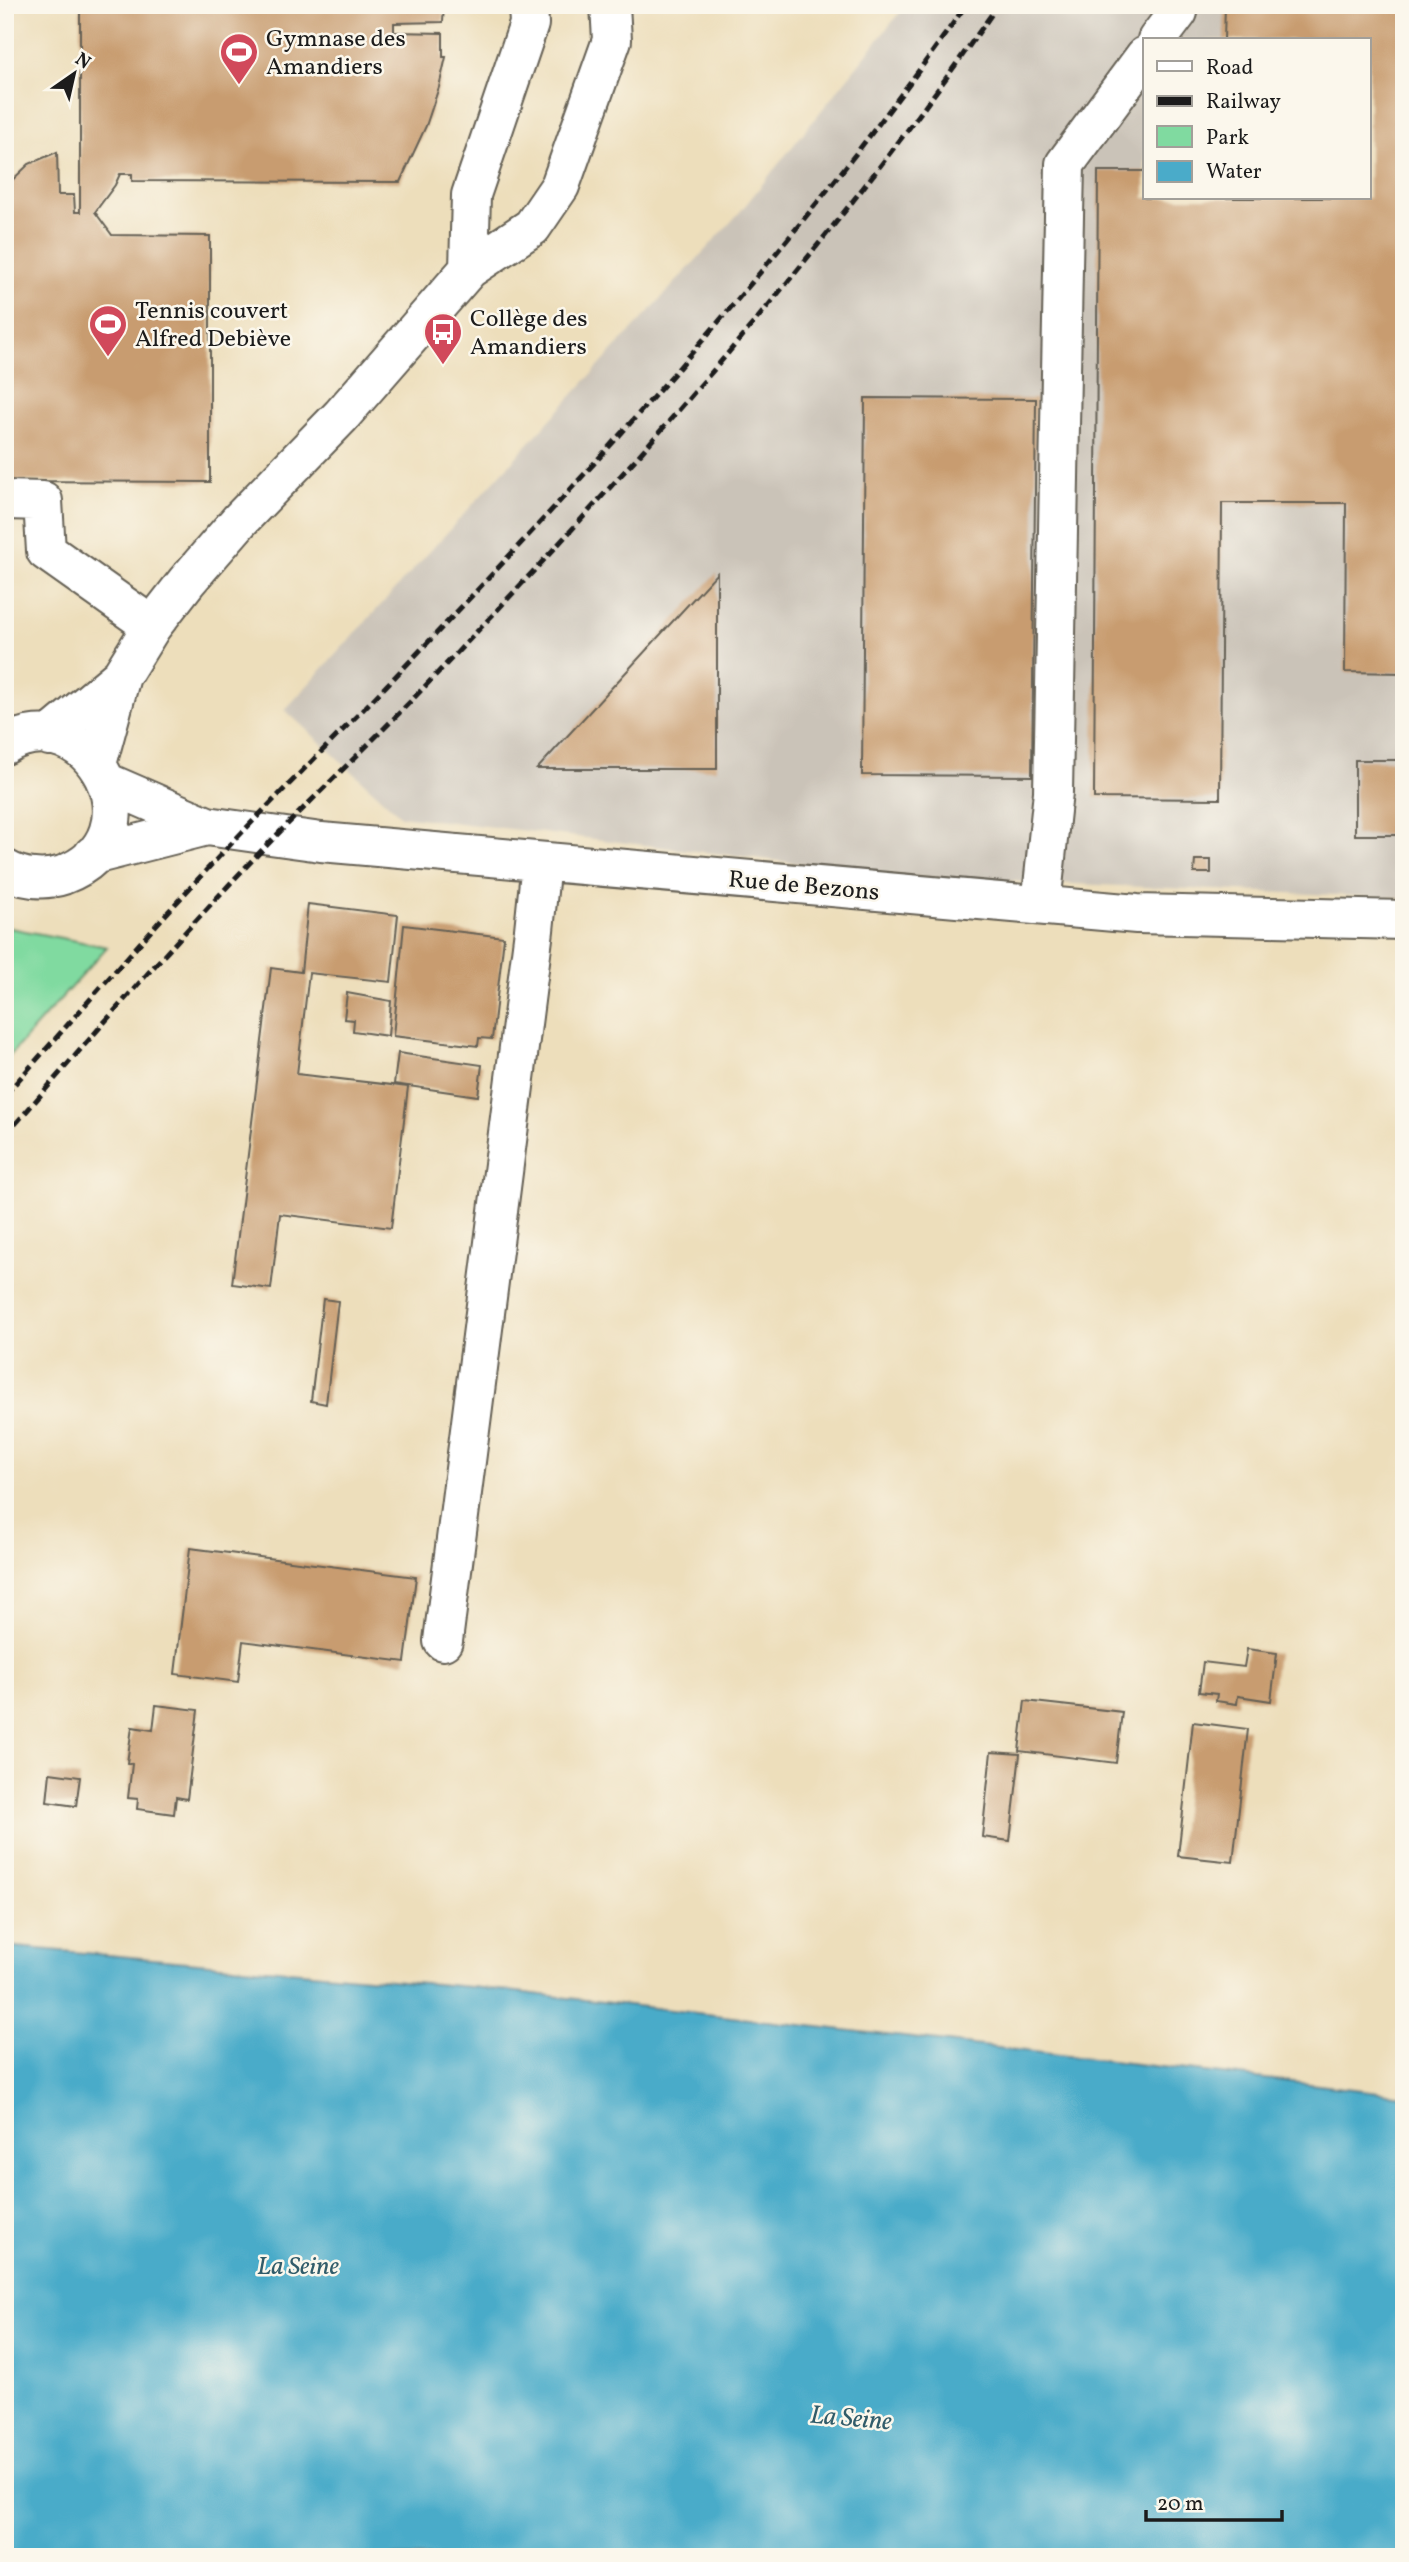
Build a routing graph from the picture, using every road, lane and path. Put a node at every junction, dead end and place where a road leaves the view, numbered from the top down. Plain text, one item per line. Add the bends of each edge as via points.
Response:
1 (528, 5) edge
2 (610, 5) edge
3 (1143, 60) edge
4 (469, 269) junction
5 (5, 500) edge
6 (152, 626) junction
7 (121, 676) junction
8 (49, 736) junction
9 (5, 745) edge
10 (102, 773) junction
11 (207, 826) junction
12 (93, 855) junction
13 (541, 862) junction
14 (5, 869) edge
15 (1041, 905) junction
16 (1404, 920) edge
17 (443, 1641) dead end

1 - 4 street via 529,24 471,195
2 - 4 street via 612,40 560,186 532,227
3 - 15 street via 1065,164 1053,792
4 - 6 street via 341,416 239,521
5 - 6 street via 43,500 46,551
6 - 7 street
7 - 8 street
7 - 10 street
8 - 9 street via 30,736
8 - 10 street, Rue de Bezons via 84,750
10 - 11 street, Rue de Bezons
10 - 12 street, Rue de Bezons via 112,802 111,821
11 - 12 street, Rue de Bezons
11 - 13 street, Rue de Bezons via 321,842
12 - 14 street, Rue de Bezons via 76,870 55,878 33,878
13 - 15 street, Rue de Bezons
13 - 17 street
15 - 16 street, Rue de Bezons via 1137,914

